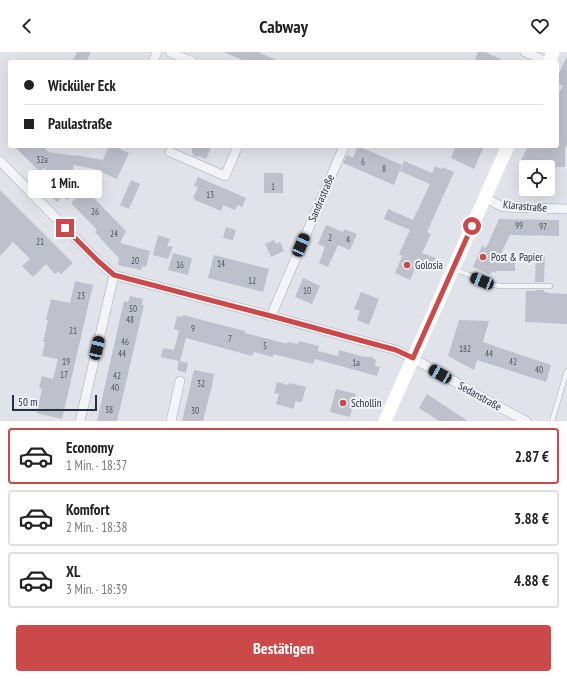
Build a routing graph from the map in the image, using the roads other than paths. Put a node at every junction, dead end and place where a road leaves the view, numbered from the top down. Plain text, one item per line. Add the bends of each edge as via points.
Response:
1 (170, 52) edge
2 (525, 52) edge
3 (188, 60) edge
4 (543, 60) edge
5 (237, 148) edge
6 (343, 148) edge
7 (507, 148) edge
8 (170, 152) dead end
9 (0, 161) edge
10 (485, 198) junction
11 (567, 209) edge
12 (453, 268) junction
13 (114, 275) junction
14 (550, 286) dead end
15 (271, 316) junction
16 (413, 358) junction
17 (567, 371) edge
18 (180, 381) dead end
19 (80, 421) edge
20 (170, 421) edge
21 (386, 421) edge
22 (526, 421) edge
23 (552, 421) edge

1 - 3 street
2 - 4 street
5 - 8 street via 225,176
6 - 15 street, Sandrastraße
7 - 10 main road
9 - 13 street
10 - 11 street, Klarastraße via 504,207
10 - 12 main road
12 - 14 lane via 500,286
12 - 16 main road
13 - 15 street, Sedanstraße
13 - 19 street
15 - 16 street, Sedanstraße via 396,350
16 - 21 main road
16 - 22 street, Sedanstraße
17 - 23 lane
18 - 20 street

